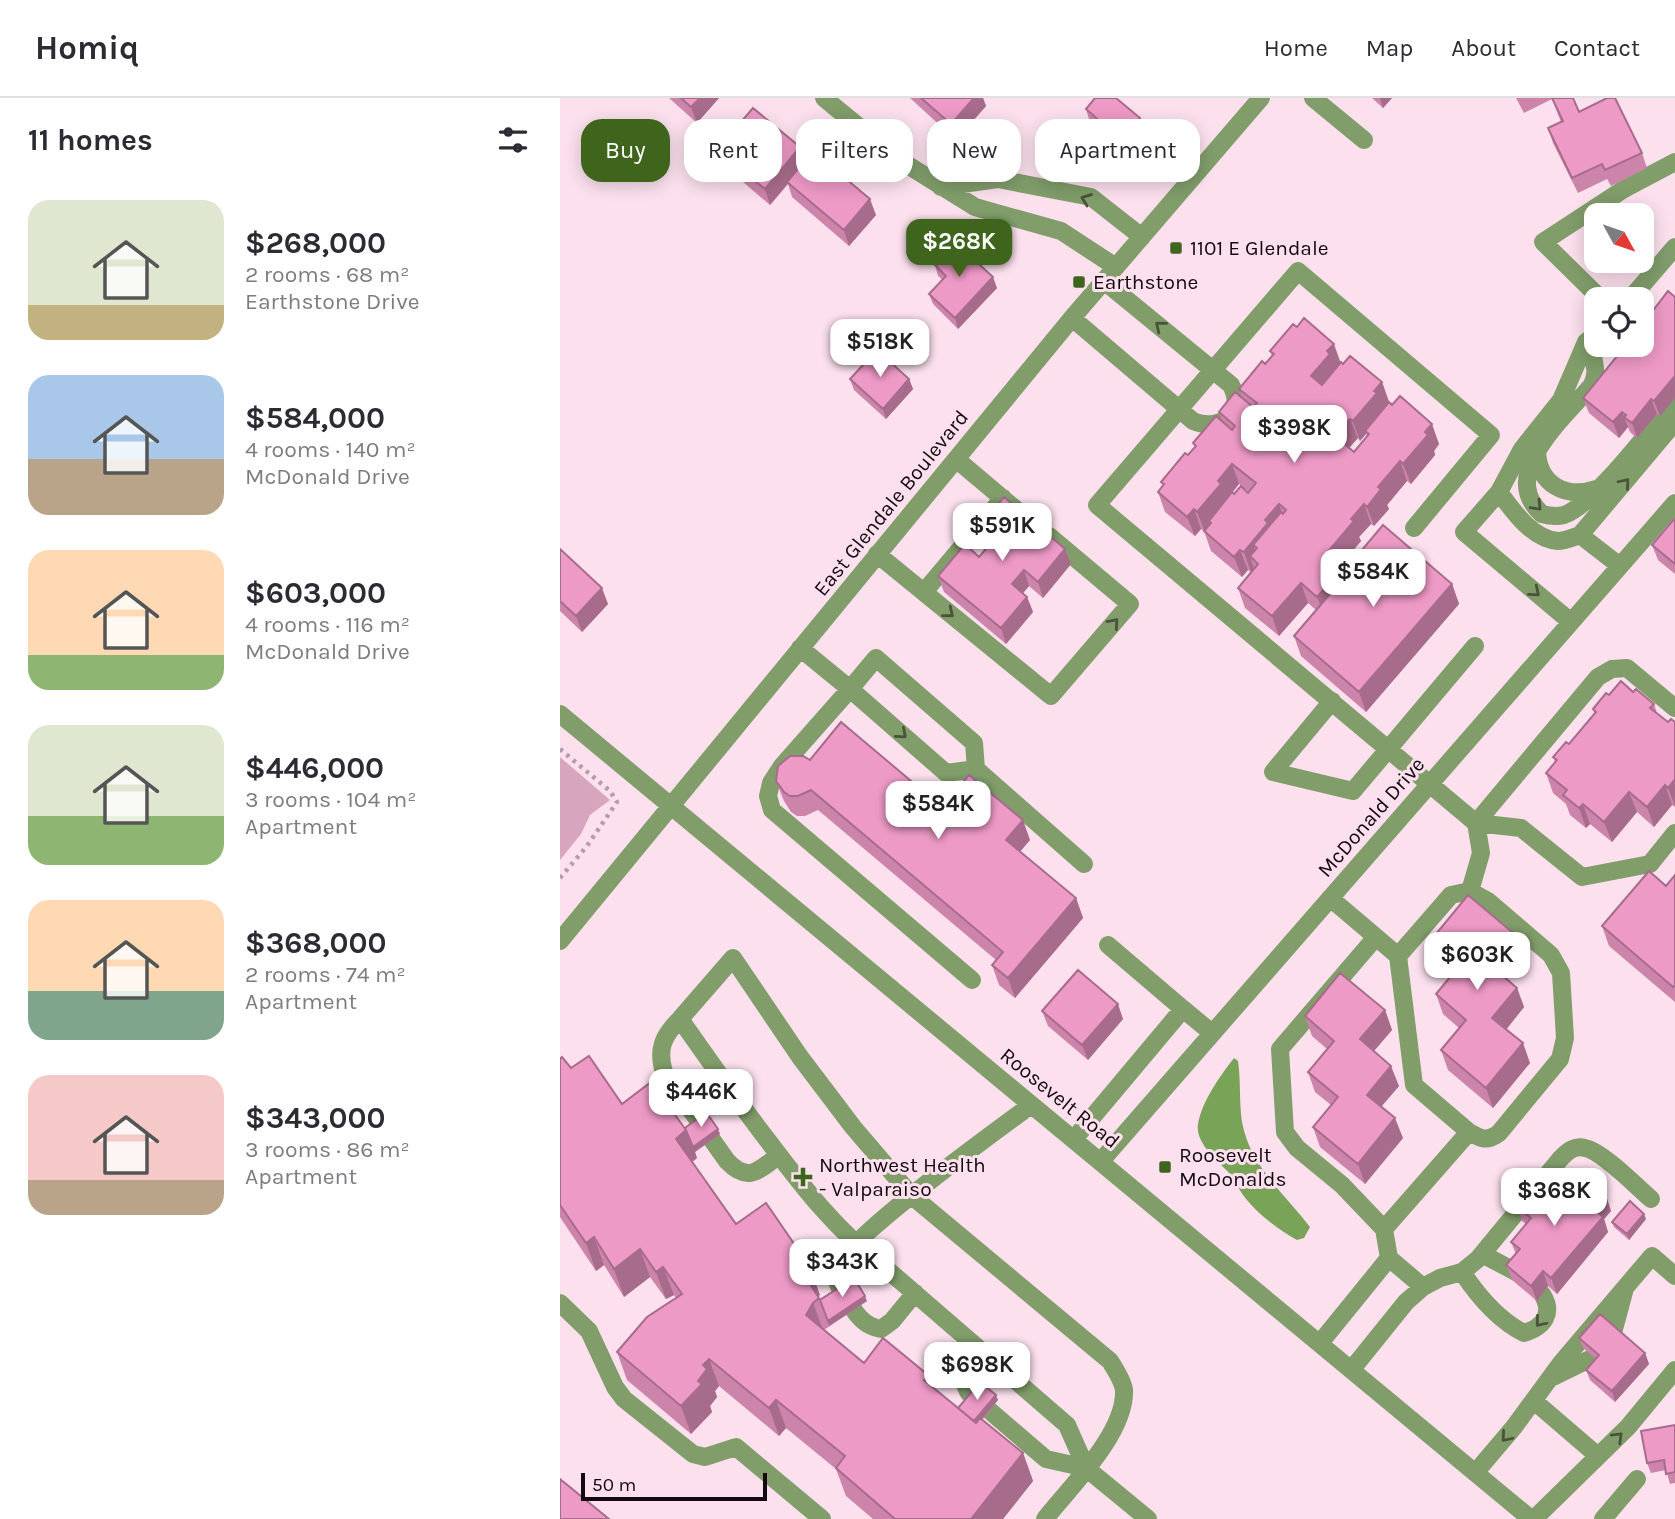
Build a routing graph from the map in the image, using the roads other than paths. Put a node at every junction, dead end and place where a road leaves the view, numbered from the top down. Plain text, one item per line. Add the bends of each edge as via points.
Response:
1 (824, 98) edge
2 (1261, 98) edge
3 (1313, 98) edge
4 (1364, 140) dead end
5 (1675, 162) edge
6 (942, 187) junction
7 (1142, 237) junction
8 (1675, 247) edge
9 (1110, 274) junction
10 (1589, 287) edge
11 (1640, 287) edge
12 (1072, 318) junction
13 (1584, 349) edge
14 (1592, 357) edge
15 (1213, 369) junction
16 (1675, 400) edge
17 (1179, 410) junction
18 (1675, 422) edge
19 (1529, 451) junction
20 (956, 459) junction
21 (1599, 489) junction
22 (1499, 492) junction
23 (1003, 498) junction
24 (1675, 503) edge
25 (1414, 528) dead end
26 (1580, 535) junction
27 (877, 554) junction
28 (1620, 566) junction
29 (924, 592) junction
30 (1571, 622) junction
31 (1475, 646) dead end
32 (800, 648) junction
33 (850, 689) junction
34 (1332, 701) junction
35 (1675, 708) edge
36 (560, 714) edge
37 (1388, 749) junction
38 (976, 769) junction
39 (1430, 783) junction
40 (670, 808) junction
41 (1476, 823) junction
42 (1675, 833) edge
43 (1084, 863) dead end
44 (1470, 891) junction
45 (1331, 898) junction
46 (1376, 937) junction
47 (560, 941) edge
48 (1108, 945) dead end
49 (1398, 956) junction
50 (971, 980) dead end
51 (1183, 1009) junction
52 (680, 1019) junction
53 (1212, 1033) junction
54 (1031, 1105) junction
55 (1469, 1132) junction
56 (1074, 1139) junction
57 (779, 1155) junction
58 (1101, 1161) junction
59 (912, 1196) junction
60 (1651, 1199) dead end
61 (1384, 1229) junction
62 (854, 1244) junction
63 (1482, 1254) junction
64 (1389, 1258) junction
65 (1462, 1272) junction
66 (1518, 1273) edge
67 (1675, 1276) edge
68 (1423, 1287) junction
69 (1625, 1288) junction
70 (915, 1293) junction
71 (1542, 1294) edge
72 (560, 1303) edge
73 (1613, 1333) edge
74 (1320, 1343) junction
75 (982, 1351) junction
76 (1594, 1357) edge
77 (1352, 1369) junction
78 (1675, 1370) edge
79 (1550, 1378) junction
80 (1534, 1401) junction
81 (1598, 1457) junction
82 (1086, 1468) junction
83 (1475, 1472) junction
84 (1637, 1479) dead end
85 (1525, 1517) edge
86 (821, 1519) edge
87 (1045, 1519) edge
88 (1147, 1519) edge
89 (1602, 1519) edge

1 - 6 street via 898,159
2 - 7 street, East Glendale Boulevard
3 - 4 street
5 - 10 street via 1543,242
7 -> 6 street via 1091,197 998,179
6 - 9 street via 975,207 1061,231
7 - 9 street, East Glendale Boulevard
8 - 11 street
9 - 12 street, East Glendale Boulevard
15 -> 9 street
12 - 17 street
12 - 20 street, East Glendale Boulevard
13 - 19 street via 1561,400
14 - 19 street via 1597,374 1592,385
15 - 17 street
15 - 17 street via 1236,395 1232,412 1216,425 1205,426
15 - 25 street via 1298,271 1491,435
16 - 21 street
17 - 34 street via 1097,505
26 -> 18 street
19 - 21 street via 1557,487 1579,494
19 -> 21 street via 1529,501 1542,514 1563,515
19 - 22 street
20 - 23 street
20 - 27 street, East Glendale Boulevard
22 - 26 street via 1539,534 1559,541
22 -> 30 street via 1464,532
23 - 29 street
29 -> 23 street via 1051,696 1130,604
24 - 28 street, McDonald Drive
26 - 28 street
27 - 29 street
27 - 32 street, East Glendale Boulevard
28 - 30 street, McDonald Drive
30 - 39 street, McDonald Drive
31 - 37 street
32 - 33 street
32 - 40 street, East Glendale Boulevard
33 -> 38 street via 946,773
33 - 38 street via 876,658 974,743
33 - 50 street via 771,783 772,810
34 - 37 street
34 - 37 street via 1273,772 1353,791
35 - 41 street via 1627,668 1598,677
36 - 40 street, Roosevelt Road
37 - 39 street
38 - 43 street
39 - 41 street
39 - 45 street, McDonald Drive
40 - 47 street, East Glendale Boulevard
40 - 54 street, Roosevelt Road
41 - 42 street via 1521,828 1582,877 1650,863
41 - 44 street via 1480,853
44 - 49 street via 1451,895
44 - 55 street via 1551,955 1561,973 1565,1038 1560,1059 1499,1133 1482,1139
45 - 46 street
45 - 53 street, McDonald Drive
46 - 49 street
46 - 61 street via 1280,1049 1285,1132
48 - 51 street
49 - 55 street via 1414,1085
51 - 53 street
51 - 56 street
52 - 57 street
52 - 57 street via 666,1033 661,1047 664,1072 727,1161 737,1171 750,1174
52 - 59 street via 733,958 853,1127
53 - 58 street, McDonald Drive
54 - 56 street, Roosevelt Road
54 - 59 street
55 - 61 street
56 - 58 street, Roosevelt Road
57 - 62 street
58 - 74 street, Roosevelt Road
59 - 62 street
59 - 82 street via 1110,1361 1124,1387 1122,1412
60 - 63 street via 1596,1153 1572,1148
61 - 64 street
62 - 70 street
62 - 70 street via 841,1258 837,1284 868,1327 880,1329 892,1321
63 - 65 street
63 - 66 street
64 - 68 street
64 - 74 street
65 - 68 street
71 -> 65 street via 1548,1311 1535,1330 1524,1333 1489,1307
67 - 69 street via 1652,1256
68 - 77 street
69 - 73 street
69 - 79 street
70 - 75 street
72 - 86 street via 589,1331 624,1399 694,1454 705,1457 736,1447
74 - 77 street, Roosevelt Road
75 - 82 street via 1067,1425
75 - 82 street via 964,1375 969,1393 1046,1459
76 - 79 street
77 - 83 street, Roosevelt Road
81 -> 78 street
79 - 80 street
80 - 81 street
80 -> 83 street
81 - 85 street
82 - 87 street
82 - 88 street
83 - 85 street, Roosevelt Road
84 - 89 street

